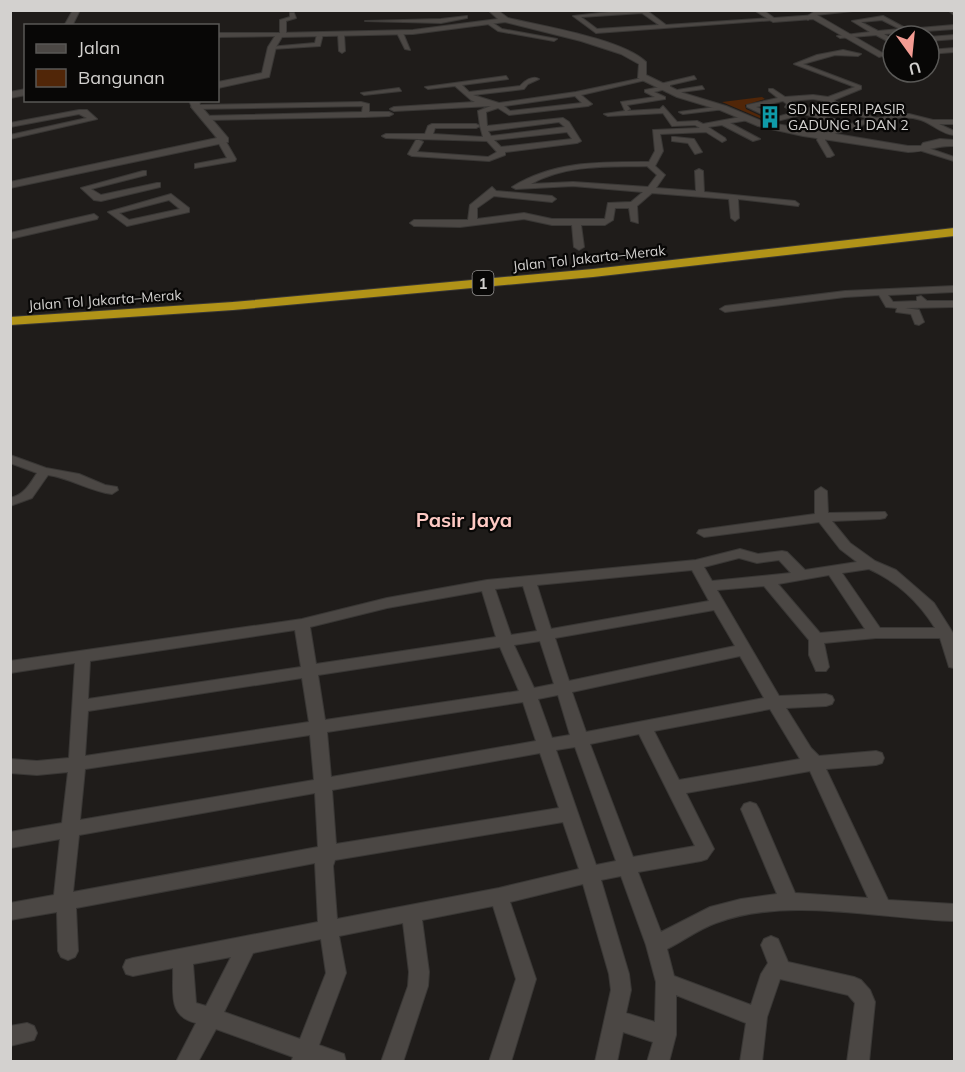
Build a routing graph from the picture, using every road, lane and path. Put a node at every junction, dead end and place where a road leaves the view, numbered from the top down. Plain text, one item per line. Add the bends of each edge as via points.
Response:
1 (77, 10) edge
2 (491, 10) edge
3 (650, 10) edge
4 (757, 10) edge
5 (860, 10) edge
6 (950, 10) edge
7 (643, 11) edge
8 (954, 13) edge
9 (292, 14) dead end
10 (609, 14) junction
11 (727, 14) dead end
12 (465, 17) dead end
13 (811, 17) junction
14 (653, 18) junction
15 (662, 18) dead end
16 (883, 18) junction
17 (896, 18) dead end
18 (616, 19) dead end
19 (505, 20) junction
20 (772, 20) junction
21 (740, 22) junction
22 (489, 23) junction
23 (70, 24) edge
24 (444, 24) junction
25 (622, 24) dead end
26 (894, 24) edge
27 (665, 27) junction
28 (629, 29) junction
29 (877, 32) junction
30 (881, 32) edge
31 (372, 33) junction
32 (400, 33) junction
33 (281, 34) junction
34 (320, 34) junction
35 (341, 34) junction
36 (219, 35) edge
37 (841, 35) junction
38 (881, 35) edge
39 (554, 39) dead end
40 (318, 45) junction
41 (272, 46) junction
42 (408, 49) dead end
43 (342, 51) dead end
44 (314, 52) dead end
45 (858, 54) joint
46 (878, 55) junction
47 (881, 55) edge
48 (484, 71) dead end
49 (506, 78) dead end
50 (694, 78) dead end
51 (536, 79) dead end
52 (647, 79) junction
53 (494, 80) junction
54 (458, 84) junction
55 (219, 86) edge
56 (668, 88) junction
57 (702, 88) dead end
58 (364, 93) dead end
59 (468, 94) junction
60 (576, 94) junction
61 (785, 96) junction
62 (761, 97) dead end
63 (831, 101) junction
64 (514, 102) junction
65 (195, 104) edge
66 (492, 104) junction
67 (303, 105) junction
68 (447, 107) junction
69 (414, 108) junction
70 (723, 108) junction
71 (626, 109) dead end
72 (895, 110) dead end
73 (524, 111) junction
74 (683, 112) dead end
75 (803, 112) junction
76 (508, 113) junction
77 (608, 114) dead end
78 (766, 114) dead end
79 (365, 115) junction
80 (305, 116) junction
81 (911, 117) junction
82 (205, 118) junction
83 (482, 118) junction
84 (746, 118) junction
85 (876, 120) junction
86 (933, 122) junction
87 (954, 122) edge
88 (723, 123) junction
89 (761, 124) junction
90 (10, 125) edge
91 (850, 126) junction
92 (480, 127) junction
93 (705, 128) junction
94 (570, 129) junction
95 (393, 130) dead end
96 (430, 130) junction
97 (672, 131) junction
98 (938, 133) dead end
99 (952, 133) edge
100 (386, 136) dead end
101 (822, 136) junction
102 (10, 137) edge
103 (481, 139) junction
104 (756, 139) dead end
105 (722, 140) dead end
106 (222, 142) junction
107 (954, 143) edge
108 (925, 149) junction
109 (499, 150) junction
110 (698, 152) dead end
111 (831, 155) dead end
112 (954, 159) edge
113 (132, 160) junction
114 (651, 164) junction
115 (198, 166) dead end
116 (699, 171) dead end
117 (142, 173) junction
118 (10, 185) edge
119 (157, 185) junction
120 (649, 190) junction
121 (700, 195) junction
122 (733, 196) junction
123 (171, 197) junction
124 (552, 199) dead end
125 (795, 204) dead end
126 (633, 205) junction
127 (94, 218) dead end
128 (735, 218) dead end
129 (576, 221) junction
130 (635, 221) dead end
131 (414, 223) dead end
132 (472, 223) junction
133 (954, 232) edge
134 (10, 236) edge
135 (954, 244) edge
136 (579, 247) dead end
137 (954, 290) edge
138 (916, 291) junction
139 (882, 293) junction
140 (924, 304) junction
141 (954, 304) edge
142 (890, 305) junction
143 (725, 309) dead end
144 (10, 321) edge
145 (919, 322) dead end
146 (10, 333) edge
147 (10, 459) edge
148 (44, 471) junction
149 (112, 490) dead end
150 (821, 491) dead end
151 (10, 502) edge
152 (880, 515) dead end
153 (822, 517) junction
154 (704, 533) dead end
155 (870, 564) junction
156 (696, 565) junction
157 (832, 571) junction
158 (802, 576) junction
159 (528, 580) junction
160 (768, 581) junction
161 (487, 585) junction
162 (708, 586) junction
163 (719, 604) junction
164 (302, 624) junction
165 (876, 633) junction
166 (946, 633) junction
167 (545, 635) junction
168 (816, 639) junction
169 (505, 642) junction
170 (743, 650) junction
171 (83, 656) junction
172 (954, 663) edge
173 (10, 667) edge
174 (821, 667) dead end
175 (307, 671) junction
176 (563, 687) junction
177 (529, 695) junction
178 (826, 700) dead end
179 (774, 702) junction
180 (81, 706) junction
181 (318, 728) junction
182 (644, 728) junction
183 (580, 739) junction
184 (544, 746) junction
185 (876, 758) dead end
186 (815, 763) junction
187 (77, 764) junction
188 (10, 766) edge
189 (323, 784) junction
190 (675, 788) junction
191 (750, 809) dead end
192 (568, 814) junction
193 (69, 830) junction
194 (10, 840) edge
195 (327, 853) junction
196 (628, 866) junction
197 (590, 875) junction
198 (499, 896) junction
199 (66, 901) junction
200 (789, 901) junction
201 (882, 908) junction
202 (10, 912) edge
203 (411, 913) junction
204 (954, 913) edge
205 (328, 928) junction
206 (248, 943) junction
207 (656, 945) junction
208 (771, 945) dead end
209 (68, 951) dead end
210 (183, 956) junction
211 (134, 967) dead end
212 (781, 970) junction
213 (666, 981) junction
214 (211, 1017) junction
215 (757, 1017) junction
216 (617, 1020) junction
217 (664, 1035) junction
218 (305, 1056) edge
219 (186, 1062) edge
220 (336, 1062) edge
221 (392, 1062) edge
222 (500, 1062) edge
223 (606, 1062) edge
224 (658, 1062) edge
225 (751, 1062) edge
226 (858, 1062) edge

1 - 23 street
2 - 19 street
3 - 7 street
4 - 20 street
5 - 13 street via 815,13
6 - 8 street
7 - 10 street
7 - 14 street
9 - 33 street via 293,18 283,20
10 - 18 street
10 - 28 street via 576,16 594,31
11 - 21 street
12 - 24 street
13 - 20 street
13 - 37 street
14 - 15 street
14 - 27 street
16 - 17 street
16 - 26 street
16 - 29 street via 855,21
19 - 22 street
19 - 52 street via 624,52 642,62 640,75
20 - 21 street
21 - 27 street
22 - 24 street
22 - 39 street via 499,30
24 - 31 street via 368,17
24 - 32 street
25 - 28 street
27 - 28 street
29 - 30 street
29 - 37 street
29 - 38 street
31 - 32 street
31 - 35 street
32 - 42 street
33 - 34 street
33 - 36 street
33 - 41 street
34 - 35 street
34 - 40 street
35 - 43 street
37 - 46 street
40 - 41 street
40 - 44 street
41 - 55 street via 266,75
45 - 46 street
45 - 63 street via 837,52 797,63 858,86
46 - 47 street
48 - 53 street
49 - 53 street
50 - 56 street
51 - 59 street via 522,88
52 - 56 street
52 - 60 street
53 - 54 street
54 - 59 street
54 - 68 street via 425,85
56 - 57 street
56 - 70 street
56 - 71 street via 647,91 663,98 623,103
58 - 69 street via 398,88
59 - 66 street
60 - 64 street
60 - 73 street via 588,104
61 - 62 street via 774,92
61 - 63 street
61 - 75 street via 792,104 787,106
61 - 78 street via 749,106
63 - 75 street
63 - 85 street
64 - 66 street
64 - 73 street
65 - 67 street
65 - 82 street
66 - 68 street
66 - 76 street
66 - 83 street via 483,110
67 - 79 street via 366,104
67 - 80 street
68 - 69 street
69 - 79 street
70 - 74 street
70 - 84 street
72 - 81 street
73 - 76 street
75 - 89 street
75 - 91 street
76 - 83 street
77 - 93 street via 664,110 675,124 695,123
79 - 80 street
80 - 82 street
81 - 85 street
81 - 86 street
82 - 106 street via 224,138
83 - 92 street
84 - 88 street
84 - 89 street
85 - 91 street
86 - 87 street
86 - 99 street
88 - 93 street
88 - 104 street
89 - 101 street
90 - 102 street via 79,112 93,119
91 - 101 street
92 - 94 street via 560,120
92 - 96 street
92 - 103 street
93 - 97 street
93 - 105 street
94 - 103 street
94 - 109 street via 577,141
95 - 96 street
96 - 100 street
96 - 103 street
97 - 110 street via 676,140 691,141
97 - 114 street via 656,132 659,151
98 - 99 street
101 - 108 street
101 - 111 street
103 - 109 street
103 - 109 street via 467,150 418,145 412,154 492,159 502,153
106 - 113 street
106 - 115 street via 232,159
107 - 108 street via 933,142
108 - 112 street
113 - 117 street
113 - 118 street
114 - 120 street via 660,175
114 - 120 street via 571,166 541,173 519,186 566,184
116 - 121 street
117 - 119 street
117 - 119 street via 85,188 101,198
119 - 123 street
120 - 121 street
120 - 126 street
121 - 122 street
122 - 125 street
122 - 128 street
123 - 123 street via 186,210 127,223 112,212
124 - 132 street via 492,191 473,207
126 - 129 street via 611,205 608,221
126 - 130 street
127 - 134 street
129 - 132 street via 549,222 524,216
129 - 136 street
131 - 132 street
133 - 144 highway, Jalan Tol Jakarta–Merak / 1 via 581,274 233,306
135 - 146 highway, Jalan Tol Jakarta–Merak / 1 via 598,284 244,317
137 - 138 street
138 - 139 street
138 - 140 street
139 - 142 street
139 - 143 street
140 - 141 street
140 - 142 street
142 - 145 street via 915,312
147 - 148 street
148 - 149 street via 66,474
148 - 151 street via 29,496
150 - 153 street
152 - 153 street
153 - 154 street
153 - 155 street via 845,546
155 - 157 street
155 - 166 street via 891,573 928,606
156 - 158 street via 740,553 757,560 782,555
156 - 159 street
156 - 162 street
157 - 158 street
157 - 165 street
158 - 160 street
159 - 161 street
159 - 167 street
160 - 162 street
160 - 168 street
161 - 164 street via 387,603
161 - 169 street
162 - 163 street
163 - 167 street
163 - 170 street
164 - 171 street
164 - 175 street
165 - 166 street
165 - 168 street
166 - 172 street
167 - 169 street
167 - 176 street
168 - 174 street
169 - 175 street
169 - 177 street
170 - 176 street
170 - 179 street
171 - 173 street
171 - 180 street
175 - 180 street
175 - 181 street
176 - 177 street
176 - 183 street
177 - 181 street
177 - 184 street
178 - 179 street
179 - 182 street
179 - 186 street
180 - 187 street
181 - 187 street
181 - 189 street
182 - 183 street
182 - 190 street
183 - 184 street
183 - 196 street
184 - 189 street
184 - 192 street
185 - 186 street
186 - 190 street
186 - 201 street
187 - 188 street
187 - 193 street
189 - 193 street
189 - 195 street
190 - 196 street via 704,851
191 - 200 street
192 - 195 street
192 - 197 street
193 - 194 street
193 - 199 street via 63,897
195 - 199 street
195 - 205 street via 324,866
196 - 197 street
196 - 207 street
197 - 198 street
197 - 216 street via 619,974
198 - 203 street
198 - 222 street via 526,979
199 - 202 street
199 - 209 street
200 - 201 street
200 - 207 street via 741,907 710,916
201 - 204 street
203 - 205 street
203 - 221 street via 418,986
205 - 206 street
205 - 218 street via 336,973
206 - 210 street
206 - 214 street
207 - 213 street
208 - 212 street
210 - 211 street
210 - 214 street via 186,1009
212 - 215 street via 771,974
212 - 226 street via 854,987 860,992 865,1002
213 - 215 street
213 - 217 street
214 - 218 street
214 - 219 street
215 - 225 street
216 - 217 street
216 - 223 street
217 - 224 street
218 - 220 street

